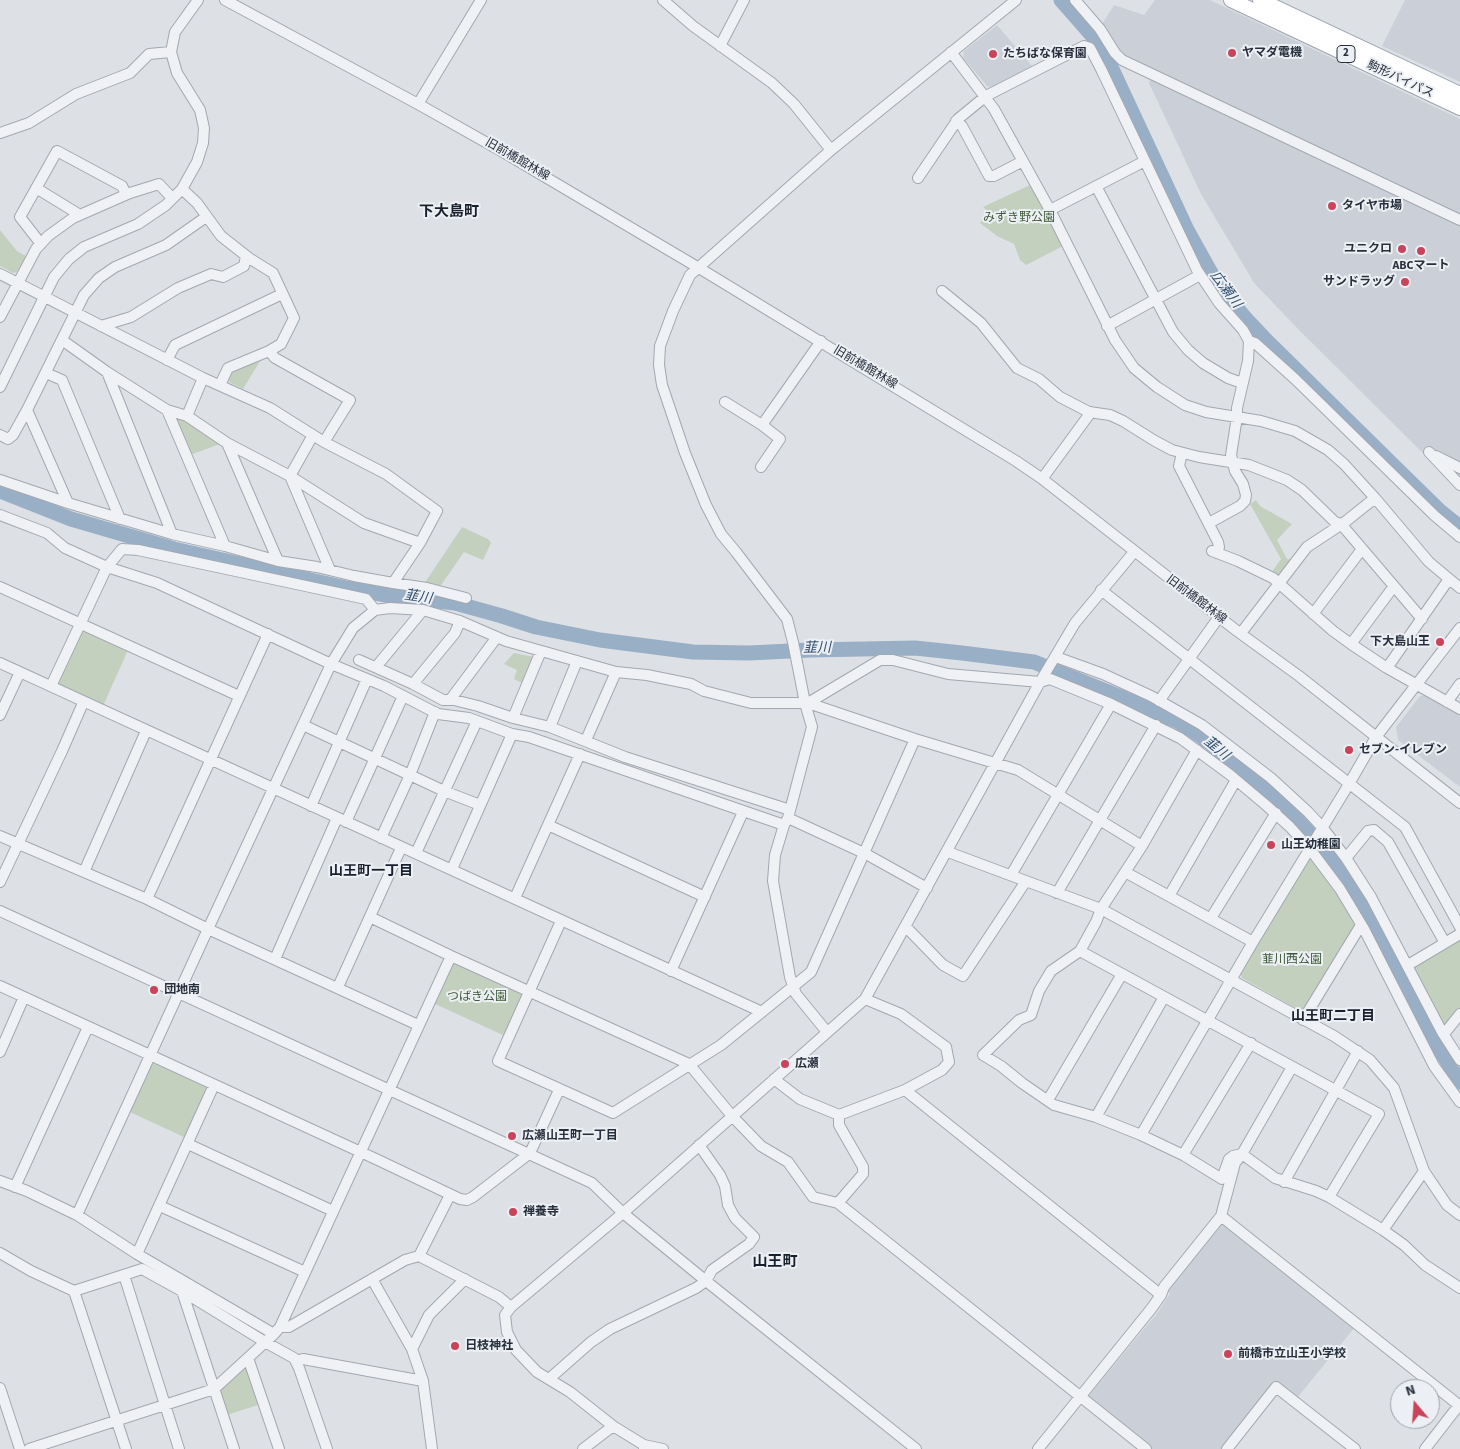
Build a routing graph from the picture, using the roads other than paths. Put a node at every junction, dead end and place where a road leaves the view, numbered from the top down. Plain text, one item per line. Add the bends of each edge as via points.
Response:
1 (198, 0) edge
2 (225, 0) edge
3 (481, 0) edge
4 (663, 0) edge
5 (744, 0) edge
6 (1016, 0) edge
7 (1075, 0) edge
8 (1231, 0) edge
9 (1260, 0) edge
10 (720, 46) junction
11 (171, 52) junction
12 (951, 52) junction
13 (1401, 74) dead end
14 (1460, 94) edge
15 (986, 96) junction
16 (1436, 97) junction
17 (418, 104) junction
18 (1460, 108) edge
19 (956, 121) junction
20 (0, 133) edge
21 (831, 150) junction
22 (1145, 161) junction
23 (1023, 162) junction
24 (918, 178) dead end
25 (1096, 186) junction
26 (36, 188) junction
27 (182, 189) junction
28 (126, 194) junction
29 (172, 198) junction
30 (1050, 210) junction
31 (80, 215) junction
32 (206, 217) junction
33 (1460, 220) edge
34 (41, 244) junction
35 (246, 256) junction
36 (699, 268) junction
37 (0, 274) edge
38 (1200, 275) junction
39 (17, 282) junction
40 (942, 291) dead end
41 (282, 294) junction
42 (45, 298) junction
43 (1155, 301) junction
44 (75, 313) junction
45 (0, 317) edge
46 (101, 326) junction
47 (1108, 326) junction
48 (62, 340) junction
49 (821, 341) junction
50 (1249, 341) junction
51 (269, 351) junction
52 (167, 360) junction
53 (107, 372) junction
54 (46, 373) junction
55 (203, 378) junction
56 (1242, 383) junction
57 (220, 385) junction
58 (0, 387) edge
59 (724, 402) dead end
60 (27, 410) junction
61 (167, 410) junction
62 (1090, 412) junction
63 (187, 416) junction
64 (1238, 417) junction
65 (762, 425) junction
66 (313, 435) junction
67 (0, 436) edge
68 (324, 442) junction
69 (227, 443) junction
70 (1182, 453) junction
71 (1232, 462) junction
72 (760, 467) dead end
73 (1460, 468) edge
74 (290, 476) junction
75 (1042, 479) junction
76 (0, 480) edge
77 (1460, 485) edge
78 (1375, 498) junction
79 (68, 503) junction
80 (0, 515) edge
81 (120, 518) junction
82 (1209, 523) junction
83 (1340, 524) junction
84 (172, 534) junction
85 (1460, 537) edge
86 (420, 543) junction
87 (225, 546) junction
88 (1362, 550) junction
89 (1134, 552) junction
90 (278, 561) junction
91 (107, 567) junction
92 (330, 570) junction
93 (1449, 579) junction
94 (393, 583) junction
95 (1280, 584) junction
96 (1394, 586) junction
97 (0, 587) edge
98 (1460, 588) edge
99 (1102, 590) junction
100 (466, 598) dead end
101 (375, 610) junction
102 (422, 610) junction
103 (1314, 614) junction
104 (1219, 617) junction
105 (1422, 619) junction
106 (460, 621) junction
107 (81, 624) junction
108 (1460, 628) edge
109 (1241, 633) junction
110 (268, 634) junction
111 (497, 637) junction
112 (1351, 644) junction
113 (541, 651) junction
114 (1055, 658) junction
115 (1190, 659) junction
116 (359, 660) dead end
117 (577, 661) junction
118 (0, 663) edge
119 (332, 664) junction
120 (376, 667) junction
121 (1387, 668) junction
122 (20, 672) junction
123 (616, 672) junction
124 (1043, 678) junction
125 (367, 679) junction
126 (413, 684) junction
127 (1460, 684) edge
128 (1417, 685) junction
129 (51, 686) junction
130 (239, 696) junction
131 (403, 696) junction
132 (450, 700) junction
133 (1159, 701) junction
134 (1447, 702) junction
135 (83, 703) junction
136 (806, 703) junction
137 (1110, 704) junction
138 (1460, 709) edge
139 (435, 712) junction
140 (0, 715) edge
141 (513, 718) junction
142 (477, 721) junction
143 (303, 725) junction
144 (1156, 725) junction
145 (550, 727) junction
146 (146, 731) junction
147 (512, 734) junction
148 (1376, 736) junction
149 (916, 739) junction
150 (586, 740) junction
151 (340, 742) junction
152 (1197, 750) junction
153 (580, 754) junction
154 (374, 758) junction
155 (210, 759) junction
156 (997, 764) junction
157 (410, 775) junction
158 (1236, 780) junction
159 (1350, 784) junction
160 (274, 788) junction
161 (444, 791) junction
162 (1058, 795) junction
163 (1460, 803) edge
164 (480, 805) junction
165 (311, 806) junction
166 (744, 812) junction
167 (1276, 813) junction
168 (788, 818) junction
169 (342, 820) junction
170 (1100, 821) junction
171 (548, 825) junction
172 (1321, 830) junction
173 (0, 836) edge
174 (381, 838) junction
175 (18, 844) junction
176 (1142, 846) junction
177 (1311, 846) junction
178 (401, 848) junction
179 (948, 852) junction
180 (416, 853) junction
181 (866, 854) junction
182 (1346, 858) junction
183 (452, 870) junction
184 (84, 872) junction
185 (1125, 872) junction
186 (1011, 875) junction
187 (1026, 881) junction
188 (0, 882) edge
189 (927, 888) junction
190 (1057, 892) junction
191 (1169, 896) junction
192 (705, 897) junction
193 (515, 898) junction
194 (147, 899) junction
195 (1101, 909) junction
196 (0, 911) edge
197 (370, 917) junction
198 (1210, 918) junction
199 (561, 921) junction
200 (1361, 925) junction
201 (906, 927) junction
202 (1460, 927) edge
203 (208, 929) junction
204 (1460, 934) edge
205 (1253, 942) junction
206 (1444, 943) junction
207 (1080, 951) junction
208 (451, 956) junction
209 (275, 959) junction
210 (1408, 964) junction
211 (672, 971) junction
212 (1122, 974) junction
213 (1231, 980) junction
214 (0, 986) edge
215 (338, 987) junction
216 (793, 987) junction
217 (530, 992) junction
218 (179, 993) junction
219 (24, 997) junction
220 (1164, 997) junction
221 (865, 999) junction
222 (762, 1012) junction
223 (1460, 1014) edge
224 (1304, 1020) junction
225 (1206, 1021) junction
226 (418, 1025) junction
227 (88, 1027) junction
228 (827, 1032) junction
229 (1444, 1034) junction
230 (1251, 1043) junction
231 (1358, 1051) junction
232 (0, 1052) edge
233 (151, 1056) junction
234 (1460, 1060) edge
235 (689, 1064) junction
236 (1292, 1067) junction
237 (774, 1079) junction
238 (214, 1085) junction
239 (390, 1090) junction
240 (560, 1090) junction
241 (905, 1090) junction
242 (1335, 1091) junction
243 (1048, 1100) junction
244 (1460, 1102) edge
245 (839, 1115) junction
246 (732, 1116) junction
247 (1096, 1117) junction
248 (1141, 1135) junction
249 (188, 1144) junction
250 (699, 1145) junction
251 (360, 1152) junction
252 (530, 1154) junction
253 (1242, 1154) junction
254 (1183, 1155) junction
255 (1424, 1172) junction
256 (0, 1181) edge
257 (1284, 1182) junction
258 (15, 1187) junction
259 (450, 1195) junction
260 (1329, 1197) junction
261 (838, 1203) junction
262 (160, 1206) junction
263 (333, 1211) junction
264 (623, 1213) junction
265 (77, 1215) junction
266 (1460, 1215) edge
267 (1221, 1216) junction
268 (1383, 1230) junction
269 (0, 1253) edge
270 (137, 1254) junction
271 (419, 1256) junction
272 (305, 1272) junction
273 (124, 1275) junction
274 (372, 1279) junction
275 (465, 1279) junction
276 (706, 1281) junction
277 (1460, 1288) edge
278 (74, 1291) junction
279 (182, 1291) junction
280 (1161, 1295) junction
281 (511, 1307) junction
282 (277, 1331) junction
283 (265, 1342) junction
284 (412, 1349) junction
285 (248, 1358) junction
286 (296, 1361) junction
287 (549, 1380) junction
288 (423, 1381) junction
289 (0, 1388) edge
290 (214, 1389) junction
291 (1080, 1396) junction
292 (164, 1405) junction
293 (1460, 1406) edge
294 (116, 1420) junction
295 (613, 1426) junction
296 (644, 1447) edge
297 (20, 1449) edge
298 (29, 1449) edge
299 (126, 1449) edge
300 (179, 1449) edge
301 (234, 1449) edge
302 (279, 1449) edge
303 (327, 1449) edge
304 (432, 1449) edge
305 (583, 1449) edge
306 (663, 1449) edge
307 (916, 1449) edge
308 (1038, 1449) edge
309 (1146, 1449) edge
310 (1227, 1449) edge
311 (1355, 1449) edge
312 (1425, 1449) edge

1 - 11 street via 175,32
2 - 17 street, 旧前橋館林線
3 - 17 street
4 - 10 street
5 - 10 street
6 - 12 street
7 - 33 street via 1122,60
8 - 16 main road, 駒形バイパス / 2
9 - 14 main road, 駒形バイパス / 2
10 - 21 street via 772,83 794,104
11 - 20 street via 149,54 130,73 76,94 29,123
11 - 27 street via 177,74 200,110 204,128 197,162
12 - 15 street
12 - 21 street
13 - 16 main road via 1420,83
15 - 19 street
15 - 22 street via 1087,46
15 - 23 street
16 - 18 main road, 駒形バイパス / 2
17 - 36 street, 旧前橋館林線
19 - 23 street via 962,126 988,176
19 - 24 street
21 - 36 street
22 - 25 street
22 - 38 street
23 - 30 street
25 - 30 street
25 - 43 street
26 - 28 street via 57,151 122,186
26 - 31 street
26 - 34 street via 20,217
27 - 29 street
27 - 32 street
28 - 29 street via 159,184
28 - 31 street
29 - 42 street via 138,224 84,247 54,277
30 - 47 street
31 - 34 street
32 - 35 street
32 - 44 street via 166,245 115,266 84,295
34 - 39 street
35 - 41 street via 273,273
35 - 46 street via 244,266 223,277 211,274 178,288 131,317
36 - 49 street, 旧前橋館林線
36 - 136 street via 690,275 660,346 662,385 685,453 721,534 787,619
37 - 39 street
38 - 43 street
38 - 50 street
39 - 42 street
39 - 45 street
40 - 62 street via 981,324 1017,368 1039,379 1060,397
41 - 51 street via 294,318 281,344
41 - 52 street via 175,345
42 - 44 street
42 - 58 street
43 - 47 street
43 - 56 street via 1188,350 1211,369
44 - 46 street
44 - 48 street
46 - 52 street
47 - 64 street via 1134,368 1157,387 1186,405
48 - 53 street
48 - 54 street
49 - 65 street
49 - 75 street, 旧前橋館林線
50 - 56 street
50 - 85 street via 1295,379
51 - 57 street via 228,368
51 - 68 street via 275,358 350,400
52 - 55 street
53 - 61 street
53 - 84 street
54 - 60 street
54 - 81 street via 62,380
55 - 57 street
55 - 63 street
56 - 64 street
57 - 66 street via 270,408
59 - 65 street
60 - 67 street via 13,435 8,439
60 - 79 street
61 - 63 street
61 - 87 street
62 - 70 street via 1123,421
62 - 75 street
63 - 69 street
64 - 71 street
64 - 78 street via 1295,431 1314,442 1344,464
65 - 72 street via 780,439
66 - 68 street
66 - 74 street
68 - 86 street via 386,474 437,511
69 - 74 street
69 - 90 street
70 - 71 street
70 - 82 street via 1179,466
71 - 82 street via 1245,490 1245,501
71 - 83 street via 1287,480
73 - 77 street via 1429,452
74 - 86 street via 364,523
74 - 92 street
75 - 89 street, 旧前橋館林線
76 - 79 street
78 - 83 street
78 - 93 street via 1425,557
79 - 81 street
80 - 91 street via 47,532 65,548
81 - 84 street
82 - 95 street via 1219,547 1214,552 1258,570
83 - 88 street
83 - 95 street via 1307,547
84 - 87 street
86 - 94 street
87 - 90 street
88 - 96 street
88 - 103 street
89 - 99 street
89 - 104 street, 旧前橋館林線
90 - 92 street
91 - 101 street via 122,549 138,550 366,599
91 - 107 street
91 - 110 street via 158,583
92 - 94 street
93 - 98 street
93 - 105 street
94 - 100 street
95 - 103 street
95 - 109 street
96 - 105 street
96 - 112 street
97 - 107 street
99 - 114 street via 1075,623
99 - 115 street
101 - 102 street
101 - 119 street via 353,628
102 - 106 street
102 - 120 street
103 - 112 street
104 - 109 street, 旧前橋館林線
104 - 115 street
105 - 121 street
106 - 111 street
106 - 126 street via 455,633
107 - 129 street
107 - 130 street
108 - 128 street
109 - 148 street, 旧前橋館林線
110 - 119 street
110 - 130 street
111 - 113 street
111 - 132 street
112 - 121 street
113 - 117 street
113 - 141 street
114 - 124 street
114 - 133 street via 1103,674
115 - 133 street
115 - 159 street
116 - 120 street
117 - 123 street
117 - 145 street
118 - 122 street
119 - 125 street
119 - 143 street
120 - 126 street
121 - 128 street
122 - 129 street
122 - 140 street
123 - 136 street via 656,676 751,703
123 - 150 street
124 - 136 street via 948,674 893,660 880,660
124 - 137 street
124 - 156 street
125 - 131 street
125 - 151 street
126 - 132 street via 442,700
127 - 134 street
128 - 134 street
128 - 148 street
129 - 135 street
130 - 155 street
131 - 139 street
131 - 154 street
132 - 141 street
133 - 172 street via 1202,725 1236,750 1271,778
134 - 138 street
135 - 146 street
135 - 175 street
136 - 149 street
136 - 168 street via 812,727
137 - 144 street
137 - 162 street
139 - 142 street
139 - 157 street
141 - 145 street
142 - 147 street
142 - 161 street
143 - 151 street
143 - 160 street
144 - 152 street
144 - 170 street
145 - 150 street
146 - 155 street
146 - 184 street
147 - 153 street
147 - 164 street
148 - 159 street
148 - 163 street, 旧前橋館林線
149 - 156 street
149 - 181 street
150 - 168 street
151 - 154 street
151 - 165 street
152 - 158 street
152 - 176 street
153 - 166 street
153 - 171 street
154 - 157 street
154 - 169 street
155 - 160 street
155 - 194 street
156 - 162 street via 1018,770
156 - 179 street
157 - 161 street
157 - 174 street
158 - 167 street
158 - 191 street
159 - 172 street
159 - 202 street via 1405,827
160 - 165 street
160 - 203 street
161 - 164 street
161 - 180 street
162 - 170 street
162 - 186 street
164 - 183 street
165 - 169 street
166 - 168 street
166 - 192 street
167 - 177 street
167 - 198 street
168 - 181 street
168 - 216 street via 775,855 773,881
169 - 174 street
169 - 209 street
170 - 176 street
170 - 190 street
171 - 192 street
171 - 193 street
172 - 177 street
172 - 182 street
173 - 175 street
174 - 178 street
175 - 184 street
175 - 188 street
176 - 185 street
177 - 200 street
177 - 205 street
178 - 180 street
178 - 197 street
179 - 186 street
179 - 189 street
180 - 183 street
181 - 189 street
181 - 216 street via 811,972
182 - 206 street via 1368,831 1374,830 1388,842
182 - 210 street
183 - 193 street
184 - 194 street
185 - 191 street
185 - 195 street
186 - 187 street
187 - 190 street
187 - 201 street via 963,976 943,965
189 - 201 street
190 - 195 street
191 - 198 street
192 - 211 street
193 - 199 street
194 - 203 street
195 - 207 street
195 - 213 street
196 - 218 street
197 - 208 street
197 - 215 street
198 - 205 street
199 - 211 street
199 - 217 street
200 - 224 street
200 - 244 street via 1434,1066
201 - 221 street
203 - 209 street
203 - 218 street
204 - 206 street
205 - 213 street
206 - 210 street
207 - 212 street
207 - 243 street via 1051,971 1039,991 1031,1015 1019,1020 983,1055
208 - 217 street
208 - 226 street
209 - 215 street
210 - 229 street
211 - 222 street
212 - 220 street
212 - 243 street
213 - 224 street
213 - 225 street
214 - 219 street
215 - 226 street
216 - 222 street
216 - 228 street
217 - 235 street
217 - 240 street via 498,1061
218 - 233 street
218 - 239 street
219 - 227 street
219 - 232 street
220 - 225 street
220 - 247 street
221 - 228 street
221 - 241 street via 901,1014 946,1047 950,1062 942,1070
222 - 235 street via 721,1045
223 - 229 street
224 - 231 street
225 - 230 street
225 - 248 street
226 - 239 street
227 - 233 street
227 - 258 street
228 - 237 street
229 - 234 street
230 - 236 street
230 - 254 street
231 - 242 street
231 - 255 street via 1378,1067 1394,1088
233 - 238 street
233 - 265 street
235 - 240 street via 613,1113
235 - 246 street
236 - 242 street
236 - 253 street
237 - 245 street via 800,1099
237 - 246 street
238 - 249 street
238 - 251 street
239 - 251 street
239 - 252 street
240 - 252 street
241 - 245 street
241 - 280 street
242 - 257 street
242 - 260 street via 1378,1114
243 - 247 street
245 - 261 street via 839,1125 863,1168 863,1174
246 - 250 street
246 - 261 street via 761,1146 788,1162 813,1197
247 - 248 street
248 - 254 street
249 - 262 street
249 - 263 street
250 - 264 street
250 - 276 street via 720,1175 735,1218 754,1237 712,1270
251 - 259 street
251 - 263 street
252 - 259 street via 467,1200
252 - 264 street via 592,1183
253 - 254 street via 1229,1159 1222,1179
253 - 257 street
253 - 267 street via 1235,1163
255 - 266 street via 1447,1205
255 - 268 street
256 - 258 street
257 - 260 street
258 - 265 street
259 - 271 street
260 - 268 street
261 - 291 street
262 - 270 street
262 - 272 street
263 - 272 street
264 - 276 street
264 - 281 street
265 - 270 street
267 - 280 street
267 - 293 street
268 - 277 street via 1425,1265
269 - 278 street
270 - 282 street
271 - 274 street via 405,1260
271 - 275 street
272 - 282 street
273 - 278 street
273 - 279 street via 142,1269
273 - 292 street
274 - 282 street
274 - 284 street
275 - 281 street
275 - 284 street via 429,1315
276 - 287 street via 610,1329
276 - 307 street
278 - 294 street
279 - 283 street
279 - 290 street
280 - 291 street
281 - 287 street via 505,1315 507,1332 516,1350
282 - 283 street
283 - 285 street
283 - 286 street
284 - 288 street
285 - 290 street
285 - 302 street
286 - 288 street
286 - 303 street
287 - 295 street via 570,1392
288 - 304 street
289 - 297 street
290 - 292 street
290 - 301 street
291 - 308 street
291 - 309 street
292 - 294 street
292 - 300 street
293 - 312 street
294 - 298 street
294 - 299 street
295 - 296 street
295 - 305 street
296 - 306 street
310 - 311 street via 1276,1387

